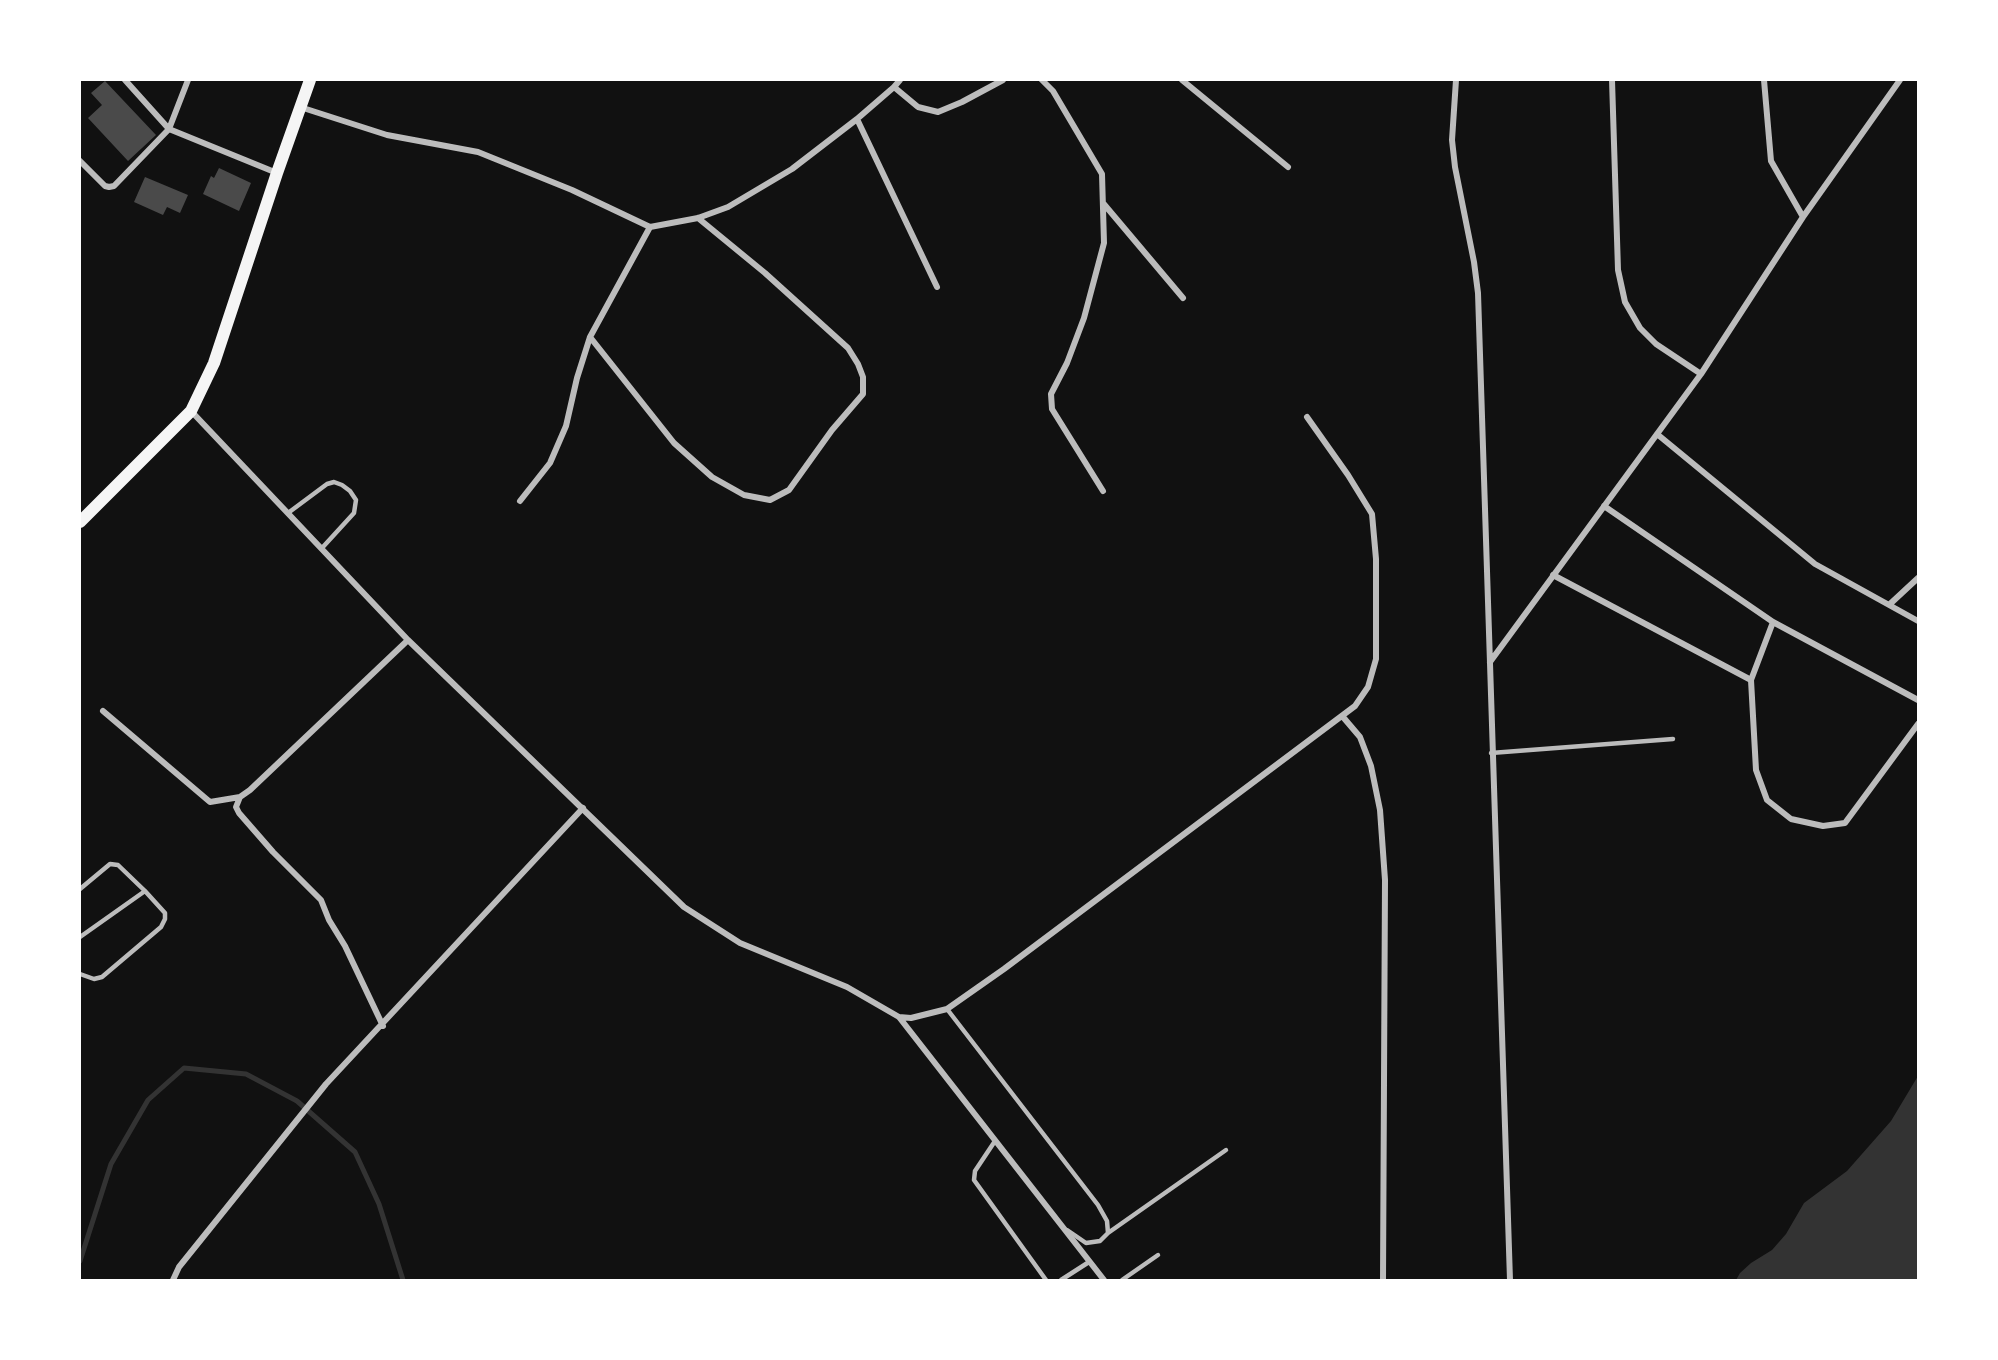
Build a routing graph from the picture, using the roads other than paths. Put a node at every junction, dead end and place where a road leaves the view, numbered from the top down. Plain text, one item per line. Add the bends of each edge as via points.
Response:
1 (124, 80) edge
2 (188, 80) edge
3 (310, 80) edge
4 (900, 80) edge
5 (1003, 80) edge
6 (1042, 80) edge
7 (1182, 80) edge
8 (1456, 80) edge
9 (1612, 80) edge
10 (1764, 80) edge
11 (1900, 80) edge
12 (894, 87) junction
13 (300, 106) junction
14 (857, 119) junction
15 (169, 129) junction
16 (80, 161) edge
17 (1288, 167) dead end
18 (277, 173) junction
19 (1102, 203) junction
20 (1803, 217) junction
21 (698, 218) junction
22 (650, 227) junction
23 (937, 287) dead end
24 (1183, 298) dead end
25 (590, 337) junction
26 (1701, 374) junction
27 (191, 411) junction
28 (1307, 417) dead end
29 (1657, 434) junction
30 (1103, 491) dead end
31 (520, 501) dead end
32 (1604, 506) junction
33 (288, 513) junction
34 (80, 522) edge
35 (322, 548) junction
36 (1553, 575) junction
37 (1918, 578) edge
38 (1890, 604) junction
39 (1918, 621) edge
40 (1773, 622) junction
41 (408, 640) junction
42 (1489, 662) junction
43 (1751, 680) junction
44 (1918, 700) edge
45 (103, 711) dead end
46 (1343, 717) junction
47 (1918, 724) edge
48 (1673, 739) dead end
49 (1491, 753) junction
50 (240, 797) junction
51 (583, 808) junction
52 (80, 889) edge
53 (145, 891) junction
54 (80, 937) edge
55 (80, 974) edge
56 (947, 1009) junction
57 (899, 1017) junction
58 (383, 1026) junction
59 (995, 1141) junction
60 (1226, 1150) dead end
61 (1059, 1224) junction
62 (1108, 1233) junction
63 (1158, 1255) dead end
64 (1089, 1262) junction
65 (174, 1281) edge
66 (1046, 1281) edge
67 (1061, 1281) edge
68 (1104, 1281) edge
69 (1122, 1281) edge
70 (1383, 1281) edge
71 (1510, 1281) edge

1 - 15 street
2 - 15 street
3 - 13 main road
4 - 12 street
5 - 12 street via 938,112 918,107
6 - 19 street via 1053,91 1102,174
7 - 17 street
8 - 42 street via 1452,140 1478,293
9 - 26 street via 1618,270 1625,302 1640,328 1656,344
10 - 20 street via 1771,162
11 - 20 street
12 - 14 street
13 - 18 main road
13 - 22 street via 387,135 478,152
14 - 21 street via 792,168 728,207
14 - 23 street
15 - 16 street via 114,186 105,186
15 - 18 street
18 - 27 main road via 214,363
19 - 24 street
19 - 30 street via 1104,243 1084,318 1051,394 1052,409
20 - 26 street
21 - 22 street
21 - 25 street via 848,348 863,377 862,394 789,490 770,500 744,495 712,477 674,443
22 - 25 street
25 - 31 street via 566,426 550,463
26 - 29 street
27 - 33 street
27 - 34 main road
28 - 46 street via 1372,514 1376,659 1368,687
29 - 32 street
29 - 38 street via 1815,564
32 - 36 street
32 - 40 street
33 - 35 street
33 - 35 lane via 327,483 334,482 350,491 356,500 354,513
35 - 41 street
36 - 42 street
36 - 43 street
37 - 38 street
38 - 39 street
40 - 43 street
40 - 44 street
41 - 50 street
41 - 51 street
42 - 49 street
43 - 47 street via 1755,770 1767,800 1791,819 1823,826 1845,823
45 - 50 street via 210,802
46 - 56 street
46 - 70 street via 1360,736 1371,766 1380,810 1385,880
48 - 49 lane
49 - 71 street
50 - 58 street via 238,813 321,900
51 - 57 street via 684,907 740,943 848,987
51 - 58 street
52 - 53 lane via 110,864 118,865
53 - 54 lane
53 - 55 lane via 165,913 161,927 102,977 94,979
56 - 57 street
56 - 62 lane via 1098,1205 1107,1221
57 - 59 street
58 - 65 street via 326,1084 280,1140 179,1267
59 - 61 street
59 - 66 lane via 975,1171 974,1180
60 - 62 lane
61 - 62 lane via 1086,1243 1100,1241
61 - 64 street
63 - 69 lane
64 - 67 lane
64 - 68 street

